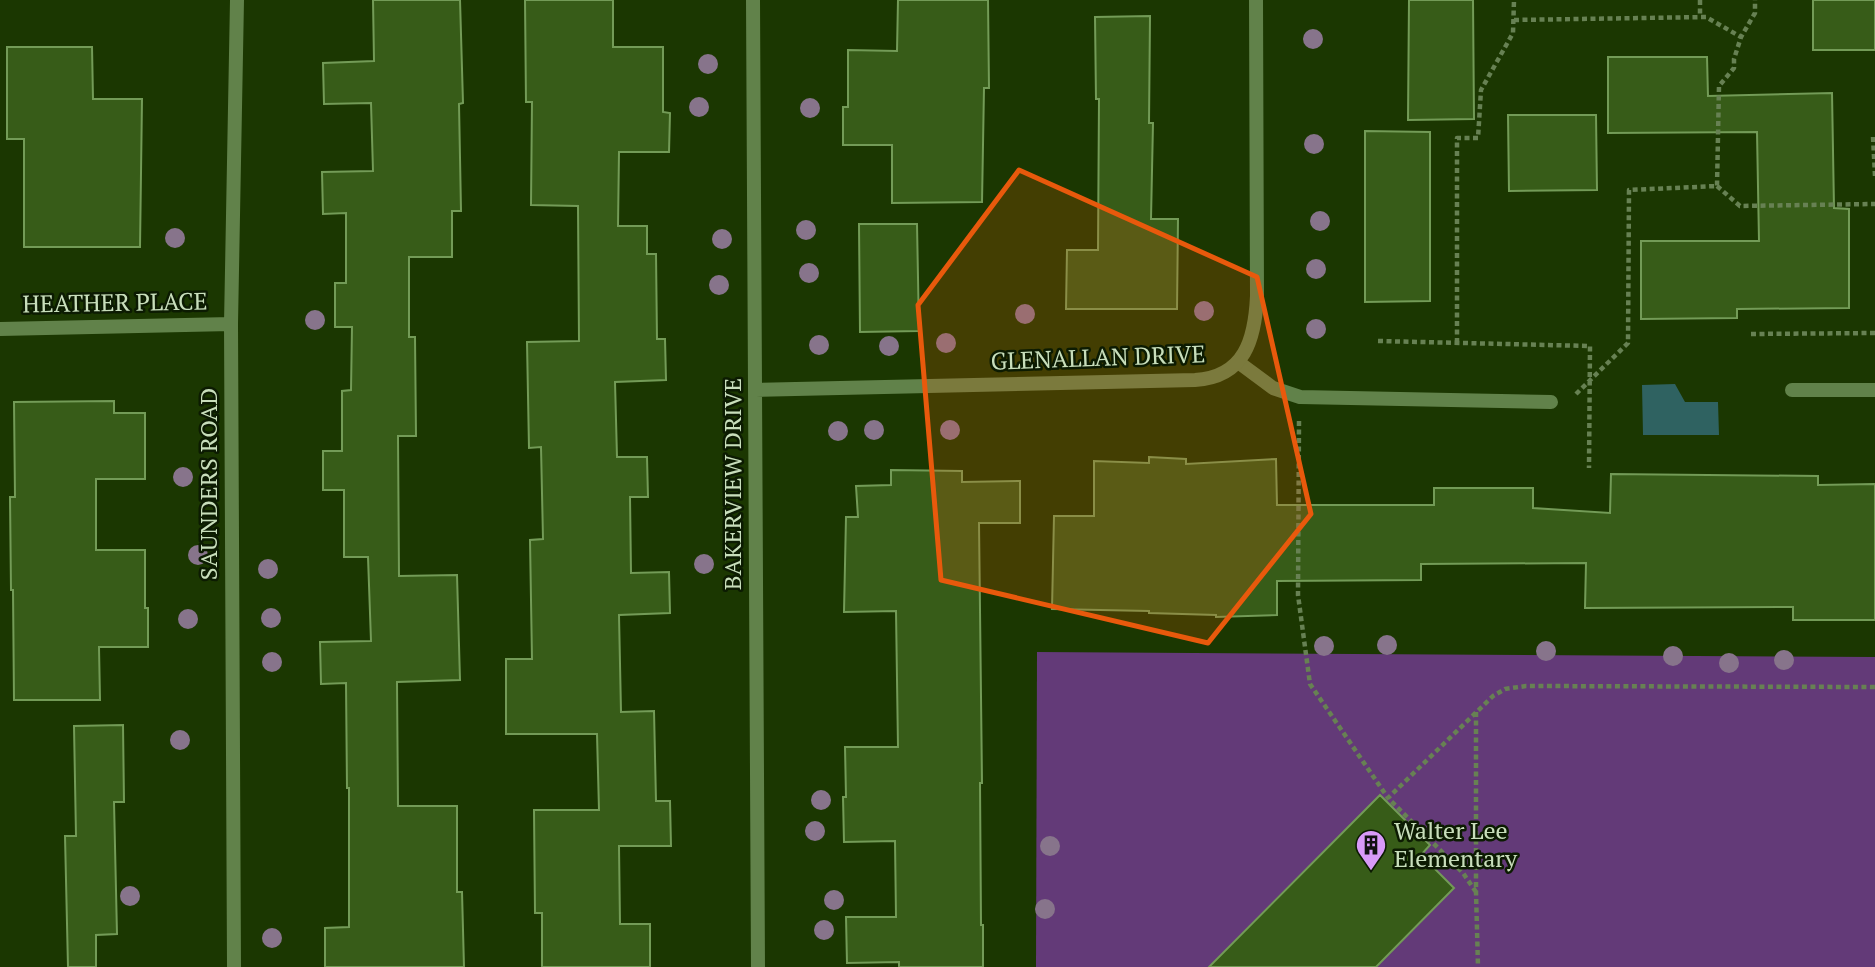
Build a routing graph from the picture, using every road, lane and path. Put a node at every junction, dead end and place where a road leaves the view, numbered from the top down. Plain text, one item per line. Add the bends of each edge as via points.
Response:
1 (237, 0) edge
2 (752, 0) edge
3 (1256, 0) edge
4 (1514, 0) edge
5 (1700, 0) edge
6 (1755, 0) edge
7 (1700, 18) junction
8 (1514, 20) junction
9 (1741, 37) junction
10 (1873, 137) dead end
11 (1875, 176) edge
12 (1717, 186) junction
13 (1875, 204) edge
14 (231, 324) junction
15 (0, 329) edge
16 (1875, 332) edge
17 (1751, 334) dead end
18 (1378, 341) dead end
19 (1457, 343) junction
20 (1238, 362) junction
21 (1590, 381) junction
22 (756, 390) junction
23 (1792, 390) dead end
24 (1875, 390) edge
25 (1300, 397) junction
26 (1551, 402) joint
27 (1588, 468) dead end
28 (1875, 687) edge
29 (1476, 712) junction
30 (1388, 798) junction
31 (1476, 892) junction
32 (234, 967) edge
33 (758, 967) edge
34 (1478, 967) edge

1 - 14 street, SAUNDERS ROAD
2 - 22 street, BAKERVIEW DRIVE
3 - 20 street, GLENALLAN DRIVE via 1256,319
4 - 8 path
5 - 7 path
6 - 9 path via 1755,13
7 - 8 path
7 - 9 path
8 - 19 path via 1513,33 1481,90 1478,138 1457,138
9 - 12 path via 1734,68 1719,86
10 - 11 path
12 - 13 path via 1740,205
12 - 21 path via 1629,190 1628,343
14 - 15 street, HEATHER PLACE
14 - 32 street, SAUNDERS ROAD
16 - 17 path
18 - 19 path
19 - 21 path via 1590,346
20 - 22 street, GLENALLAN DRIVE via 1206,380
20 - 25 street via 1273,388
21 - 26 path via 1572,399
21 - 27 path
22 - 33 street, BAKERVIEW DRIVE
23 - 24 street
25 - 26 street
25 - 30 path via 1298,595 1310,684
28 - 29 path via 1527,686 1505,689
29 - 30 path
29 - 31 path
30 - 31 path
31 - 34 path

